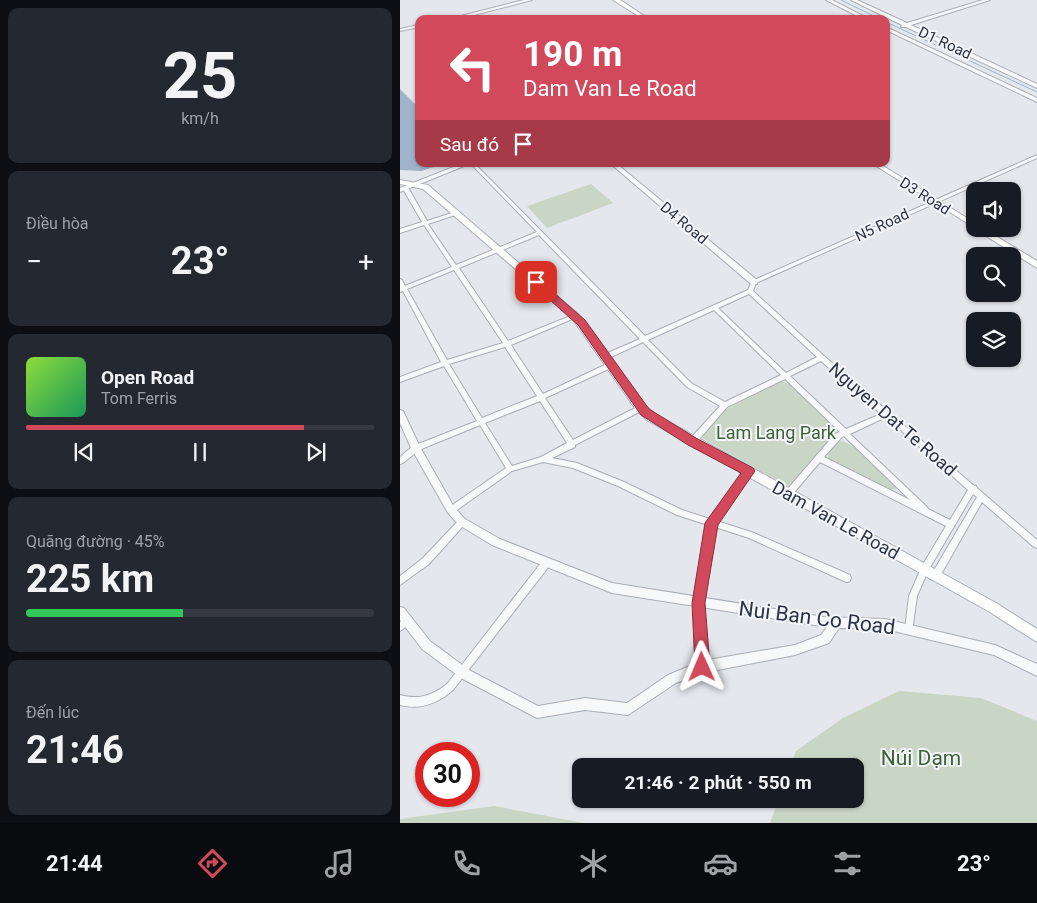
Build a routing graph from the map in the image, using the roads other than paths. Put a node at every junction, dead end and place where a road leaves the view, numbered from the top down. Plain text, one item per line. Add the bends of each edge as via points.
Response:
1 (530, 0) edge
2 (616, 0) edge
3 (828, 0) edge
4 (853, 0) edge
5 (988, 0) edge
6 (975, 2) edge
7 (468, 15) edge
8 (641, 15) edge
9 (859, 15) edge
10 (883, 15) edge
11 (890, 18) edge
12 (903, 25) junction
13 (415, 27) edge
14 (890, 28) edge
15 (400, 30) edge
16 (890, 30) edge
17 (1037, 86) edge
18 (1037, 100) edge
19 (1037, 156) edge
20 (459, 167) edge
21 (476, 167) edge
22 (618, 167) edge
23 (881, 167) edge
24 (416, 185) junction
25 (402, 187) edge
26 (933, 201) junction
27 (456, 214) junction
28 (966, 221) edge
29 (425, 223) junction
30 (400, 231) edge
31 (540, 233) junction
32 (992, 237) edge
33 (499, 251) junction
34 (1037, 265) edge
35 (455, 269) junction
36 (400, 281) edge
37 (754, 282) junction
38 (402, 290) edge
39 (750, 291) junction
40 (714, 307) junction
41 (575, 316) junction
42 (644, 339) junction
43 (508, 344) junction
44 (822, 358) junction
45 (608, 361) junction
46 (445, 363) junction
47 (786, 376) junction
48 (400, 380) edge
49 (542, 397) junction
50 (725, 405) junction
51 (642, 408) junction
52 (400, 413) edge
53 (887, 414) junction
54 (482, 422) junction
55 (845, 434) junction
56 (692, 442) junction
57 (572, 445) junction
58 (416, 448) junction
59 (820, 458) junction
60 (543, 459) junction
61 (400, 461) edge
62 (510, 469) junction
63 (748, 471) junction
64 (973, 488) junction
65 (788, 494) junction
66 (981, 496) junction
67 (924, 509) junction
68 (452, 510) junction
69 (462, 522) junction
70 (712, 523) junction
71 (952, 525) junction
72 (1037, 545) edge
73 (547, 562) junction
74 (923, 574) junction
75 (936, 575) junction
76 (847, 578) dead end
77 (400, 580) edge
78 (698, 603) junction
79 (402, 620) edge
80 (836, 622) junction
81 (909, 629) junction
82 (1037, 636) edge
83 (702, 667) junction
84 (1037, 670) edge
85 (462, 672) junction
86 (400, 700) edge

1 - 7 street
2 - 8 main road
3 - 9 street
4 - 10 street, D1 Road
5 - 6 street
6 - 12 street
11 - 12 street, D1 Road
12 - 14 street
12 - 17 street, D1 Road
13 - 15 street
16 - 18 street
19 - 26 street, N5 Road
20 - 24 street
21 - 31 street
22 - 37 street, D4 Road
23 - 26 main road, D3 Road
24 - 25 main road, Dam Van Le Road
24 - 27 main road, Dam Van Le Road via 425,187
25 - 29 street
26 - 28 main road, D3 Road
26 - 37 street, N5 Road
27 - 29 street
27 - 33 main road, Dam Van Le Road
29 - 30 street
29 - 35 street
31 - 33 street
31 - 42 street
32 - 34 main road
33 - 35 street
33 - 41 main road, Dam Van Le Road
35 - 38 street
35 - 43 street
36 - 38 street
37 - 39 street
38 - 46 street
39 - 40 street
39 - 44 street, Nguyen Dat Te Road
40 - 42 street
40 - 47 street
41 - 43 street
41 - 45 main road, Dam Van Le Road
42 - 45 street
42 - 50 street via 689,385
43 - 46 street
43 - 49 street
44 - 47 street
44 - 53 street, Nguyen Dat Te Road
45 - 49 street
45 - 51 main road, Dam Van Le Road
46 - 48 street
46 - 54 street
47 - 50 street
47 - 55 street
49 - 54 street
49 - 57 street
50 - 56 street
51 - 56 main road, Dam Van Le Road
51 - 57 street
52 - 58 street, Nui Ban Co Road
53 - 55 street
53 - 64 street, Nguyen Dat Te Road
54 - 58 street
54 - 62 street
55 - 59 street via 838,436
55 - 67 street
56 - 63 main road, Dam Van Le Road
57 - 60 street
58 - 61 street
58 - 68 street, Nui Ban Co Road
59 - 65 street
59 - 67 street
60 - 62 street
60 - 70 street via 574,465 680,513
62 - 68 street
63 - 65 main road, Dam Van Le Road
63 - 70 street
64 - 66 street, Nguyen Dat Te Road
64 - 71 street
65 - 74 main road, Dam Van Le Road
66 - 72 street, Nguyen Dat Te Road
66 - 75 street
67 - 71 street
68 - 69 street, Nui Ban Co Road
69 - 73 street, Nui Ban Co Road via 496,542
69 - 77 street via 426,561
70 - 76 street via 751,535
70 - 78 street
71 - 74 street
73 - 78 street, Nui Ban Co Road via 612,588
73 - 85 street
74 - 75 main road, Dam Van Le Road
74 - 81 street via 914,596
75 - 82 main road, Dam Van Le Road
78 - 80 street, Nui Ban Co Road
78 - 83 street
79 - 85 street via 426,645
80 - 81 street, Nui Ban Co Road via 885,624
80 - 83 street via 825,639 795,650
81 - 84 street, Nui Ban Co Road via 995,650
83 - 85 street via 672,679 628,708 585,704 537,712
85 - 86 street via 450,687 429,702

